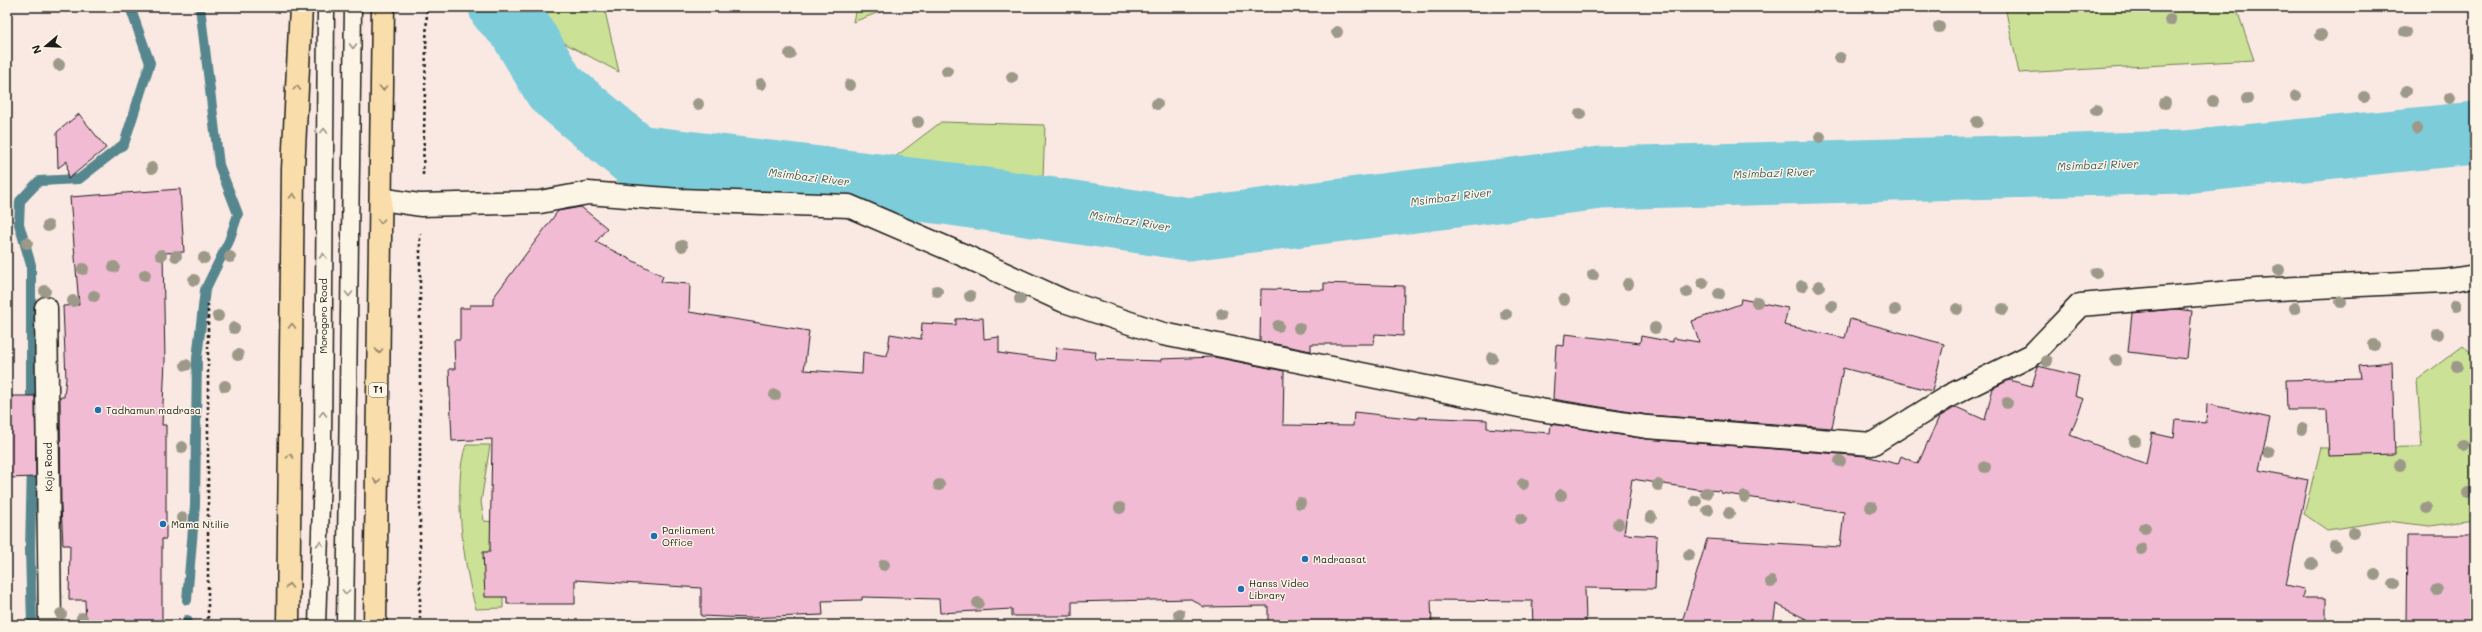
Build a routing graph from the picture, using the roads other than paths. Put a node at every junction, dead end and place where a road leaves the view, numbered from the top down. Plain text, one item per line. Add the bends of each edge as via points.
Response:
1 (301, 7) edge
2 (326, 7) edge
3 (353, 7) edge
4 (383, 7) edge
5 (381, 199) junction
6 (2475, 276) edge
7 (46, 308) dead end
8 (50, 625) edge
9 (288, 625) edge
10 (317, 625) edge
11 (345, 625) edge
12 (375, 625) edge

9 -> 1 highway via 293,169
10 -> 2 lane, Morogoro Road via 323,444
3 -> 11 lane
4 -> 5 highway, T1
5 - 6 street via 420,205 540,202 588,193 680,200 849,206 1064,301 1163,334 1540,410 1648,427 1872,444 1949,396 2032,356 2080,305 2257,290 2444,281
5 -> 12 highway, T1
7 - 8 street, Koja Road

